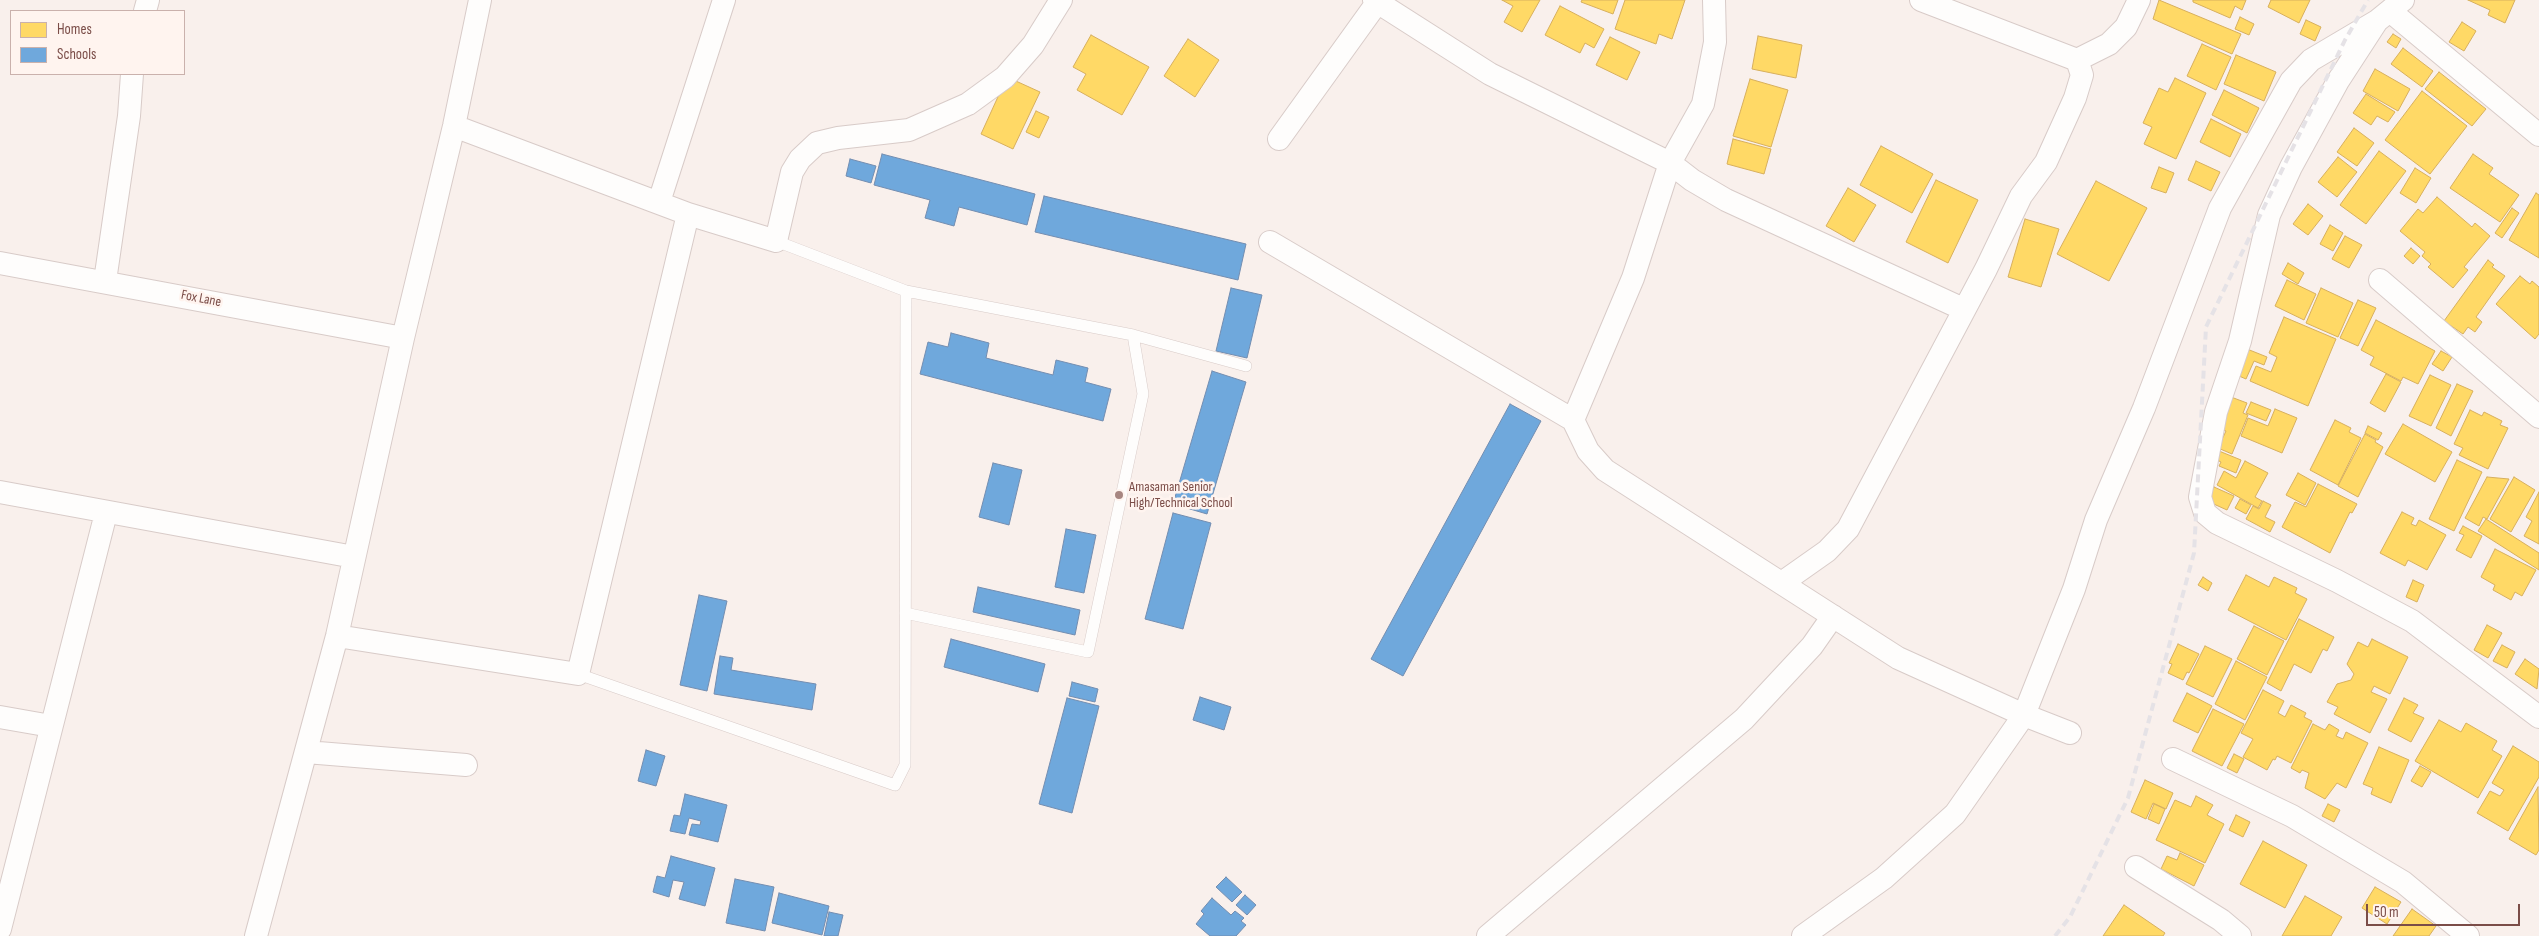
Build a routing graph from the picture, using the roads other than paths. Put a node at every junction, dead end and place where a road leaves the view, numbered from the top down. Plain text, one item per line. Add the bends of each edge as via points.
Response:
1 (480, 0) edge
2 (724, 0) edge
3 (1061, 0) edge
4 (1714, 0) edge
5 (1921, 0) edge
6 (2139, 0) edge
7 (1377, 1) edge
8 (2390, 11) edge
9 (2077, 60) junction
10 (132, 75) edge
11 (454, 126) junction
12 (2539, 135) edge
13 (1279, 139) dead end
14 (1670, 163) junction
15 (659, 202) junction
16 (688, 214) junction
17 (776, 241) junction
18 (1270, 242) dead end
19 (0, 263) edge
20 (2380, 280) dead end
21 (105, 281) junction
22 (906, 291) junction
23 (1963, 309) junction
24 (1133, 335) junction
25 (402, 338) junction
26 (1246, 366) dead end
27 (2539, 417) edge
28 (1573, 420) junction
29 (0, 492) edge
30 (106, 513) junction
31 (354, 556) junction
32 (1782, 582) junction
33 (905, 613) junction
34 (1833, 616) junction
35 (337, 636) junction
36 (578, 674) junction
37 (2024, 715) junction
38 (0, 717) edge
39 (2539, 717) edge
40 (51, 726) junction
41 (2070, 733) dead end
42 (306, 752) junction
43 (2173, 759) dead end
44 (466, 765) dead end
45 (2136, 867) dead end
46 (0, 929) edge
47 (256, 936) edge
48 (1488, 936) edge
49 (1803, 936) edge
50 (2240, 936) edge
51 (2468, 936) edge

1 - 11 street
2 - 15 street
3 - 17 street via 1033,45 1005,77 968,104 909,130 817,143 792,172
4 - 14 street via 1715,42 1703,104
5 - 9 street
6 - 9 street via 2126,26 2109,44
7 - 13 street
7 - 14 street via 1490,74
8 - 12 street
8 - 37 street via 2311,60 2291,80 2220,208 2144,408 2096,520 2074,589
8 - 39 street via 2334,90 2269,214 2240,341 2216,412 2200,497 2205,513 2216,523 2412,621
9 - 23 street via 2082,75 2046,162 2021,196
10 - 21 street
11 - 15 street
11 - 25 street
14 - 23 street via 1726,200
14 - 28 street via 1634,278
15 - 16 street
16 - 17 street
16 - 36 street
17 - 22 lane
18 - 28 street
19 - 21 street, Fox Lane
20 - 27 street
21 - 25 street, Fox Lane
22 - 24 lane
22 - 33 lane
23 - 32 street via 1848,529 1827,551
24 - 26 lane
24 - 33 lane via 1143,394 1088,652
25 - 31 street
28 - 32 street via 1588,451 1606,470
29 - 30 street
30 - 31 street
30 - 40 street
31 - 35 street
32 - 34 street
33 - 36 lane via 905,765 895,784
34 - 37 street via 1898,658
34 - 48 street via 1812,646 1744,719
35 - 36 street
35 - 42 street
37 - 41 street
37 - 49 street via 1955,814 1884,878
38 - 40 street
40 - 46 street
42 - 44 street
42 - 47 street
43 - 51 street via 2292,816 2395,877
45 - 50 street via 2222,920

